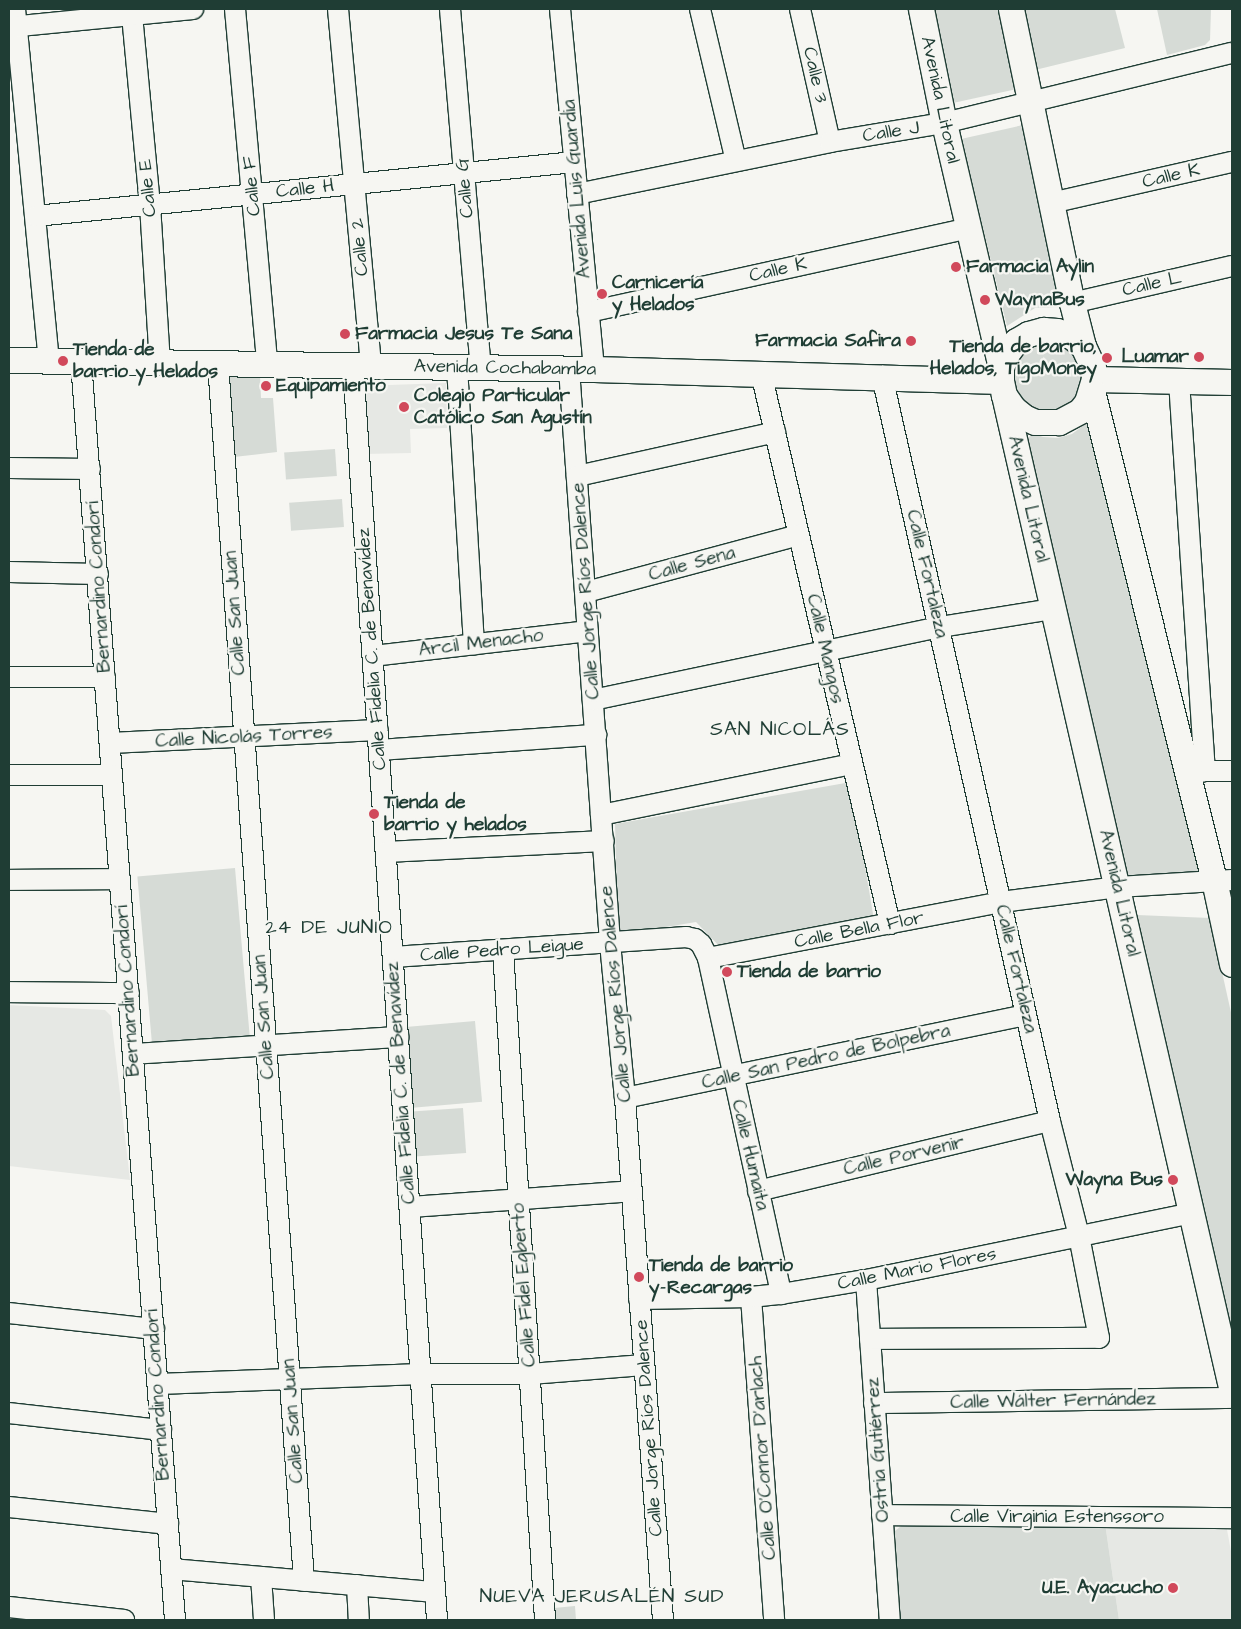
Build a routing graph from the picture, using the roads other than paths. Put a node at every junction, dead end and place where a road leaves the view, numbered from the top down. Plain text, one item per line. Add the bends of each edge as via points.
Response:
1 (193, 9) edge
2 (235, 9) edge
3 (338, 9) edge
4 (450, 9) edge
5 (560, 9) edge
6 (700, 9) edge
7 (800, 9) edge
8 (921, 9) edge
9 (1011, 9) edge
10 (132, 15) junction
11 (14, 20) edge
12 (1232, 53) edge
13 (1030, 102) junction
14 (944, 123) junction
15 (830, 142) junction
16 (736, 161) junction
17 (574, 162) junction
18 (1232, 162) edge
19 (464, 173) junction
20 (354, 184) junction
21 (253, 194) junction
22 (577, 194) junction
23 (1051, 203) junction
24 (150, 205) junction
25 (36, 216) junction
26 (969, 228) junction
27 (1232, 266) edge
28 (1072, 303) junction
29 (588, 312) junction
30 (1083, 346) junction
31 (9, 360) edge
32 (49, 361) junction
33 (81, 361) junction
34 (160, 362) junction
35 (218, 363) junction
36 (267, 364) junction
37 (362, 366) junction
38 (469, 367) junction
39 (569, 368) junction
40 (594, 369) junction
41 (761, 373) junction
42 (882, 376) junction
43 (1002, 381) junction
44 (1179, 381) junction
45 (1232, 382) edge
46 (1093, 385) junction
47 (775, 432) junction
48 (9, 468) edge
49 (90, 469) junction
50 (578, 476) junction
51 (799, 535) junction
52 (9, 572) edge
53 (98, 574) junction
54 (586, 592) junction
55 (1053, 609) junction
56 (940, 627) junction
57 (588, 630) junction
58 (474, 644) junction
59 (826, 651) junction
60 (373, 656) junction
61 (9, 677) edge
62 (105, 677) junction
63 (593, 700) junction
64 (596, 735) junction
65 (244, 736) junction
66 (379, 740) junction
67 (110, 743) junction
68 (852, 764) junction
69 (1232, 771) edge
70 (1196, 774) junction
71 (9, 775) edge
72 (112, 775) junction
73 (601, 815) junction
74 (604, 841) junction
75 (386, 852) junction
76 (9, 880) edge
77 (120, 880) junction
78 (1223, 880) edge
79 (1118, 887) junction
80 (1001, 902) junction
81 (890, 924) junction
82 (610, 943) junction
83 (503, 950) junction
84 (393, 957) junction
85 (708, 958) junction
86 (1232, 964) edge
87 (9, 992) edge
88 (129, 993) junction
89 (1026, 1015) junction
90 (398, 1037) junction
91 (266, 1046) junction
92 (133, 1054) junction
93 (732, 1077) junction
94 (625, 1098) junction
95 (1050, 1121) junction
96 (631, 1191) junction
97 (758, 1191) junction
98 (518, 1199) junction
99 (410, 1207) junction
100 (1192, 1213) junction
101 (1078, 1236) junction
102 (866, 1280) junction
103 (781, 1294) junction
104 (752, 1297) junction
105 (639, 1299) junction
106 (9, 1313) edge
107 (154, 1329) junction
108 (870, 1339) junction
109 (644, 1365) junction
110 (421, 1374) junction
111 (530, 1374) junction
112 (290, 1379) junction
113 (158, 1384) junction
114 (1232, 1391) edge
115 (1232, 1398) edge
116 (874, 1403) junction
117 (9, 1413) edge
118 (161, 1430) junction
119 (9, 1507) edge
120 (882, 1515) junction
121 (1232, 1518) edge
122 (168, 1524) junction
123 (171, 1569) junction
124 (261, 1577) junction
125 (304, 1581) junction
126 (357, 1585) junction
127 (435, 1592) junction
128 (9, 1607) edge
129 (124, 1620) edge
130 (175, 1620) edge
131 (264, 1620) edge
132 (360, 1620) edge
133 (437, 1620) edge
134 (545, 1620) edge
135 (663, 1620) edge
136 (774, 1620) edge
137 (890, 1620) edge

1 - 10 street
2 - 21 street, Calle F
3 - 20 street, Calle 2
4 - 19 street, Calle G
5 - 17 street, Avenida Luis Guardia
6 - 16 street
7 - 15 street, Calle 3
8 - 14 main road, Avenida Litoral
9 - 13 main road
10 - 11 street
10 - 24 street, Calle E
11 - 25 street
12 - 13 street, Calle J
13 - 14 street, Calle J
13 - 23 main road
14 - 15 street, Calle J
14 - 26 main road, Avenida Litoral
15 - 16 street, Calle J
16 - 22 street, Calle J
17 - 19 street, Calle H
17 - 22 street, Avenida Luis Guardia
18 - 23 street, Calle K
19 - 20 street, Calle H
19 - 38 street, Calle G
20 - 21 street, Calle H
20 - 37 street, Calle 2
21 - 24 street, Calle H
21 - 36 street, Calle F
22 - 29 street, Avenida Luis Guardia
23 - 28 main road
24 - 25 street, Calle H
24 - 34 street, Calle E
25 - 32 street
26 - 29 street, Calle K
26 - 43 main road, Avenida Litoral
27 - 28 street, Calle L
28 - 30 main road
29 - 40 street, Avenida Luis Guardia
30 - 43 main road via 1071,336 1057,331 1028,334 1007,353
30 - 46 main road via 1091,361
31 - 32 main road, Avenida Cochabamba
32 - 33 main road, Avenida Cochabamba
33 - 34 main road, Avenida Cochabamba
33 - 49 street, Bernardino Condorí
34 - 35 main road, Avenida Cochabamba
35 - 36 main road, Avenida Cochabamba
35 - 65 street, Calle San Juan
36 - 37 main road, Avenida Cochabamba
37 - 38 main road, Avenida Cochabamba
37 - 60 street, Calle Fidelia C. de Benavídez
38 - 39 main road, Avenida Cochabamba
38 - 58 street, Calle G
39 - 40 main road, Avenida Cochabamba
39 - 50 street, Calle Jorge Ríos Dalence
40 - 41 main road, Avenida Cochabamba
41 - 42 main road, Avenida Cochabamba
41 - 47 street, Calle Mangos
42 - 43 main road, Avenida Cochabamba
42 - 56 street, Calle Fortaleza
43 - 46 main road via 1012,408 1024,417 1047,423 1059,422 1075,414 1087,402
43 - 55 main road, Avenida Litoral
44 - 45 main road
44 - 46 main road
44 - 70 street
46 - 70 main road
47 - 50 street
47 - 51 street, Calle Mangos
48 - 49 street
49 - 53 street, Bernardino Condorí
50 - 54 street, Calle Jorge Ríos Dalence
51 - 54 street, Calle Sena
51 - 59 street, Calle Mangos
52 - 53 street
53 - 62 street, Bernardino Condorí
54 - 57 street, Calle Jorge Ríos Dalence
55 - 56 street
55 - 79 main road, Avenida Litoral
56 - 59 street
56 - 80 street, Calle Fortaleza
57 - 58 street, Arcil Menacho
57 - 63 street, Calle Jorge Ríos Dalence
58 - 60 street, Arcil Menacho
59 - 63 street
59 - 68 street, Calle Mangos
60 - 66 street, Calle Fidelia C. de Benavídez
61 - 62 street
62 - 67 street, Bernardino Condorí
63 - 64 street, Calle Jorge Ríos Dalence
64 - 66 street, Calle Nicolás Torres
64 - 73 street, Calle Jorge Ríos Dalence
65 - 66 street, Calle Nicolás Torres
65 - 67 street, Calle Nicolás Torres
65 - 91 street, Calle San Juan
66 - 75 street, Calle Fidelia C. de Benavídez
67 - 72 street, Bernardino Condorí
68 - 73 street
68 - 81 street, Calle Mangos
69 - 70 street
70 - 78 main road
71 - 72 street
72 - 77 street, Bernardino Condorí
73 - 74 street, Calle Jorge Ríos Dalence
74 - 75 street
74 - 82 street, Calle Jorge Ríos Dalence
75 - 84 street, Calle Fidelia C. de Benavídez
76 - 77 street
77 - 88 street, Bernardino Condorí
78 - 79 street, Calle Bella Flor
78 - 86 main road
79 - 80 street, Calle Bella Flor
79 - 100 main road, Avenida Litoral
80 - 81 street, Calle Bella Flor
80 - 89 street, Calle Fortaleza
81 - 85 street, Calle Bella Flor
82 - 83 street, Calle Pedro Leigue
82 - 85 street via 686,937 701,944
82 - 94 street, Calle Jorge Ríos Dalence
83 - 84 street, Calle Pedro Leigue
83 - 98 street, Calle Fidel Egberto
84 - 90 street, Calle Fidelia C. de Benavídez
85 - 93 street, Calle Humaita
87 - 88 street
88 - 92 street, Bernardino Condorí
89 - 93 street, Calle San Pedro de Bolpebra
89 - 95 street, Calle Fortaleza
90 - 91 street
90 - 99 street, Calle Fidelia C. de Benavídez
91 - 92 street
91 - 112 street, Calle San Juan
92 - 107 street, Bernardino Condorí
93 - 94 street, Calle San Pedro de Bolpebra
93 - 97 street, Calle Humaita
94 - 96 street, Calle Jorge Ríos Dalence
95 - 97 street, Calle Porvenir
95 - 101 street, Calle Fortaleza
96 - 98 street
96 - 105 street, Calle Jorge Ríos Dalence
97 - 103 street, Calle Humaita
98 - 99 street
98 - 111 street, Calle Fidel Egberto
99 - 110 street, Calle Fidelia C. de Benavídez
100 - 101 street, Calle Mario Flores
100 - 114 main road, Avenida Litoral
101 - 102 street, Calle Mario Flores
101 - 108 street, Calle Fortaleza via 1099,1338
102 - 103 street, Calle Mario Flores
102 - 108 street, Ostria Gutiérrez
103 - 104 street, Calle Mario Flores
104 - 105 street, Calle Mario Flores
104 - 136 street, Calle O'Connor D'arlach
105 - 109 street, Calle Jorge Ríos Dalence
106 - 107 street
107 - 113 street, Bernardino Condorí
108 - 116 street, Ostria Gutiérrez
109 - 111 street
109 - 135 street, Calle Jorge Ríos Dalence
110 - 111 street
110 - 112 street
110 - 127 street, Calle Fidelia C. de Benavídez
111 - 134 street, Calle Fidel Egberto
112 - 113 street
112 - 125 street, Calle San Juan
113 - 118 street, Bernardino Condorí
115 - 116 street, Calle Wálter Fernández
116 - 120 street, Ostria Gutiérrez
117 - 118 street
118 - 122 street, Bernardino Condorí
119 - 122 street
120 - 121 street, Calle Virginia Estenssoro
120 - 137 street, Ostria Gutiérrez
122 - 123 street, Bernardino Condorí
123 - 124 street
123 - 130 street, Bernardino Condorí
124 - 125 street
124 - 131 street
125 - 126 street
126 - 127 street
126 - 132 street
127 - 133 street, Calle Fidelia C. de Benavídez
128 - 129 street

